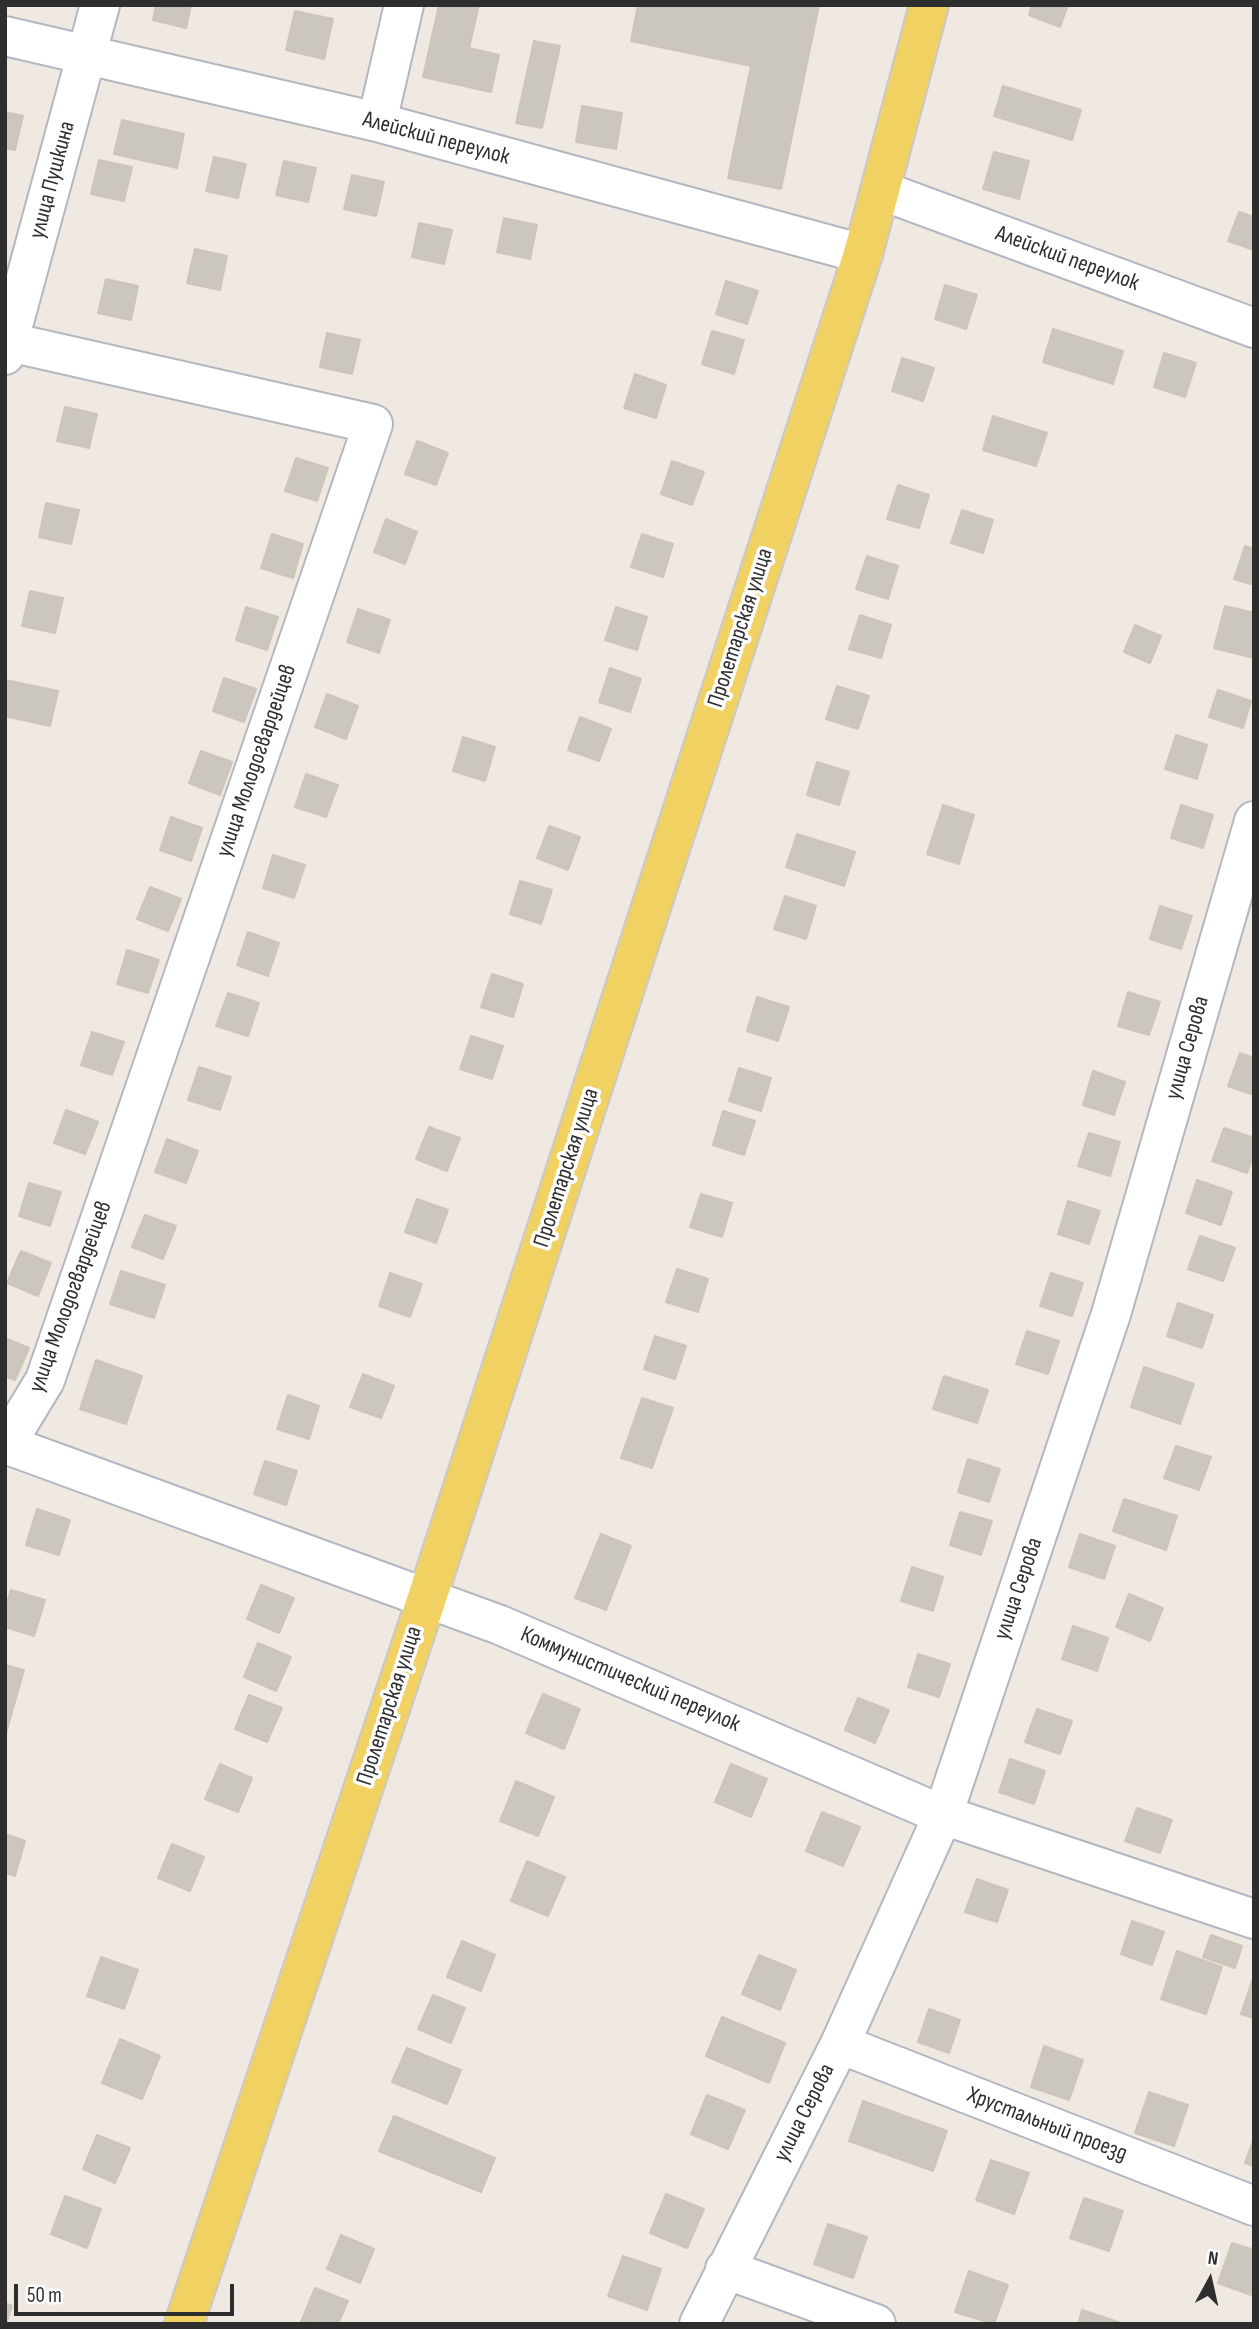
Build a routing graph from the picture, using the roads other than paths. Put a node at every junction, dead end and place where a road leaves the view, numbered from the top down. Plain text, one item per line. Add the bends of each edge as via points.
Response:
1 (100, 5) edge
2 (404, 5) edge
3 (929, 5) edge
4 (5, 36) edge
5 (88, 54) junction
6 (377, 122) junction
7 (880, 190) junction
8 (863, 254) junction
9 (1254, 328) edge
10 (7, 349) edge
11 (1254, 821) edge
12 (5, 1445) edge
13 (427, 1598) junction
14 (943, 1815) junction
15 (1254, 1919) edge
16 (840, 2044) junction
17 (1254, 2206) edge
18 (725, 2269) junction
19 (184, 2324) edge
20 (699, 2324) edge
21 (876, 2324) edge

1 - 5 street, улица Пушкина
2 - 6 street
3 - 7 main road, Пролетарская улица
4 - 5 street, Алейский переулок
5 - 6 street, Алейский переулок
5 - 10 street, улица Пушкина
6 - 8 street, Алейский переулок
7 - 8 main road, Пролетарская улица
7 - 9 street, Алейский переулок
8 - 13 main road, Пролетарская улица
10 - 12 street, улица Молодогвардейцев via 373,424 45,1380
11 - 14 street, улица Серова via 1111,1314
12 - 13 street, Коммунистический переулок
13 - 14 street, Коммунистический переулок
13 - 19 main road, Пролетарская улица
14 - 15 street, Коммунистический переулок
14 - 16 street, улица Серова
16 - 17 street, Хрустальный проезд
16 - 18 street, улица Серова
18 - 20 street, улица Серова
18 - 21 street

